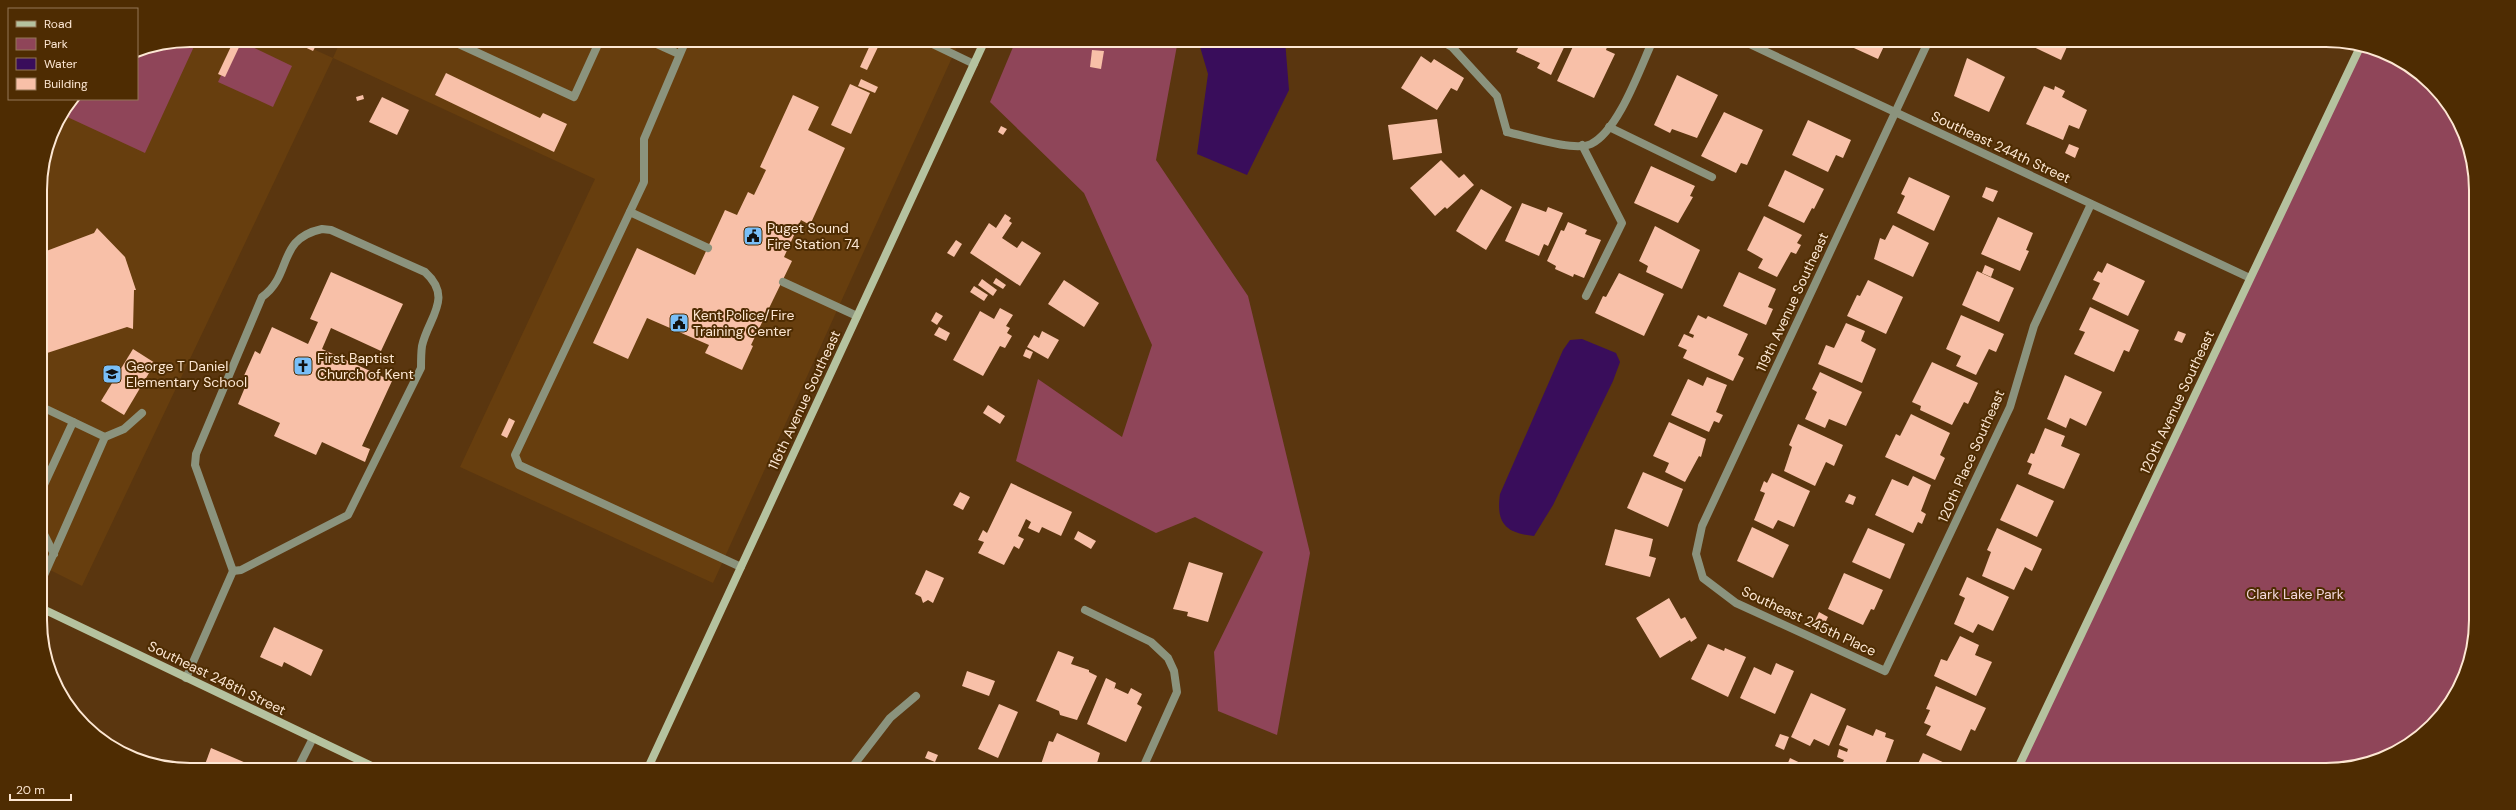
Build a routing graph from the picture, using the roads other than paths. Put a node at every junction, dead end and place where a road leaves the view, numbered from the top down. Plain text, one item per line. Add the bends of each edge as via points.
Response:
1 (465, 47) edge
2 (597, 47) edge
3 (664, 47) edge
4 (682, 47) edge
5 (939, 47) edge
6 (982, 47) edge
7 (1452, 47) edge
8 (1650, 47) edge
9 (1756, 47) edge
10 (1926, 47) edge
11 (2358, 51) edge
12 (679, 54) junction
13 (974, 64) junction
14 (1894, 112) junction
15 (1609, 127) junction
16 (1582, 145) junction
17 (1712, 177) dead end
18 (2091, 204) junction
19 (630, 212) junction
20 (708, 248) dead end
21 (2250, 278) junction
22 (783, 282) dead end
23 (1586, 296) dead end
24 (857, 316) junction
25 (47, 409) edge
26 (142, 413) dead end
27 (73, 422) junction
28 (106, 437) junction
29 (47, 478) edge
30 (47, 540) edge
31 (54, 554) junction
32 (741, 567) junction
33 (47, 569) edge
34 (233, 571) junction
35 (1703, 578) joint
36 (1085, 610) dead end
37 (47, 611) edge
38 (1885, 671) joint
39 (186, 678) junction
40 (916, 696) dead end
41 (312, 738) junction
42 (300, 763) edge
43 (365, 763) edge
44 (650, 763) edge
45 (855, 763) edge
46 (1145, 763) edge
47 (2020, 763) edge

1 - 2 street via 574,97
3 - 12 street
4 - 12 street
5 - 13 street
6 - 13 street, 116th Avenue Southeast
7 - 16 street via 1497,96 1507,132 1566,146
8 - 15 street via 1617,116
9 - 14 street, Southeast 244th Street
10 - 14 street, 119th Avenue Southeast
11 - 21 street, 120th Avenue Southeast
12 - 19 street via 644,139 644,182
13 - 24 street, 116th Avenue Southeast
14 - 18 street, Southeast 244th Street
14 - 35 street, 119th Avenue Southeast via 1702,526 1696,554
15 - 16 street via 1590,144
15 - 17 street
16 - 23 street via 1622,223
18 - 21 street, Southeast 244th Street
18 - 38 street, 120th Place Southeast via 2034,326 2010,407
19 - 20 street
19 - 32 street via 518,447 516,460 519,465
21 - 47 street, 120th Avenue Southeast
22 - 24 street
24 - 32 street, 116th Avenue Southeast
25 - 27 street
26 - 28 street via 124,430
27 - 28 street
27 - 29 street
28 - 31 street
30 - 31 street
31 - 33 street
32 - 44 street, 116th Avenue Southeast
34 - 34 street via 241,570 348,515 421,368 422,345 439,304 439,292 434,280 425,272 331,230 308,232 293,243 272,289 262,297 196,454 195,465
34 - 39 street
35 - 38 street, Southeast 245th Place via 1736,603
36 - 46 street via 1151,642 1168,658 1174,671 1177,692
37 - 39 street, Southeast 248th Street
39 - 41 street, Southeast 248th Street
40 - 45 street via 890,718
41 - 42 street
41 - 43 street, Southeast 248th Street

